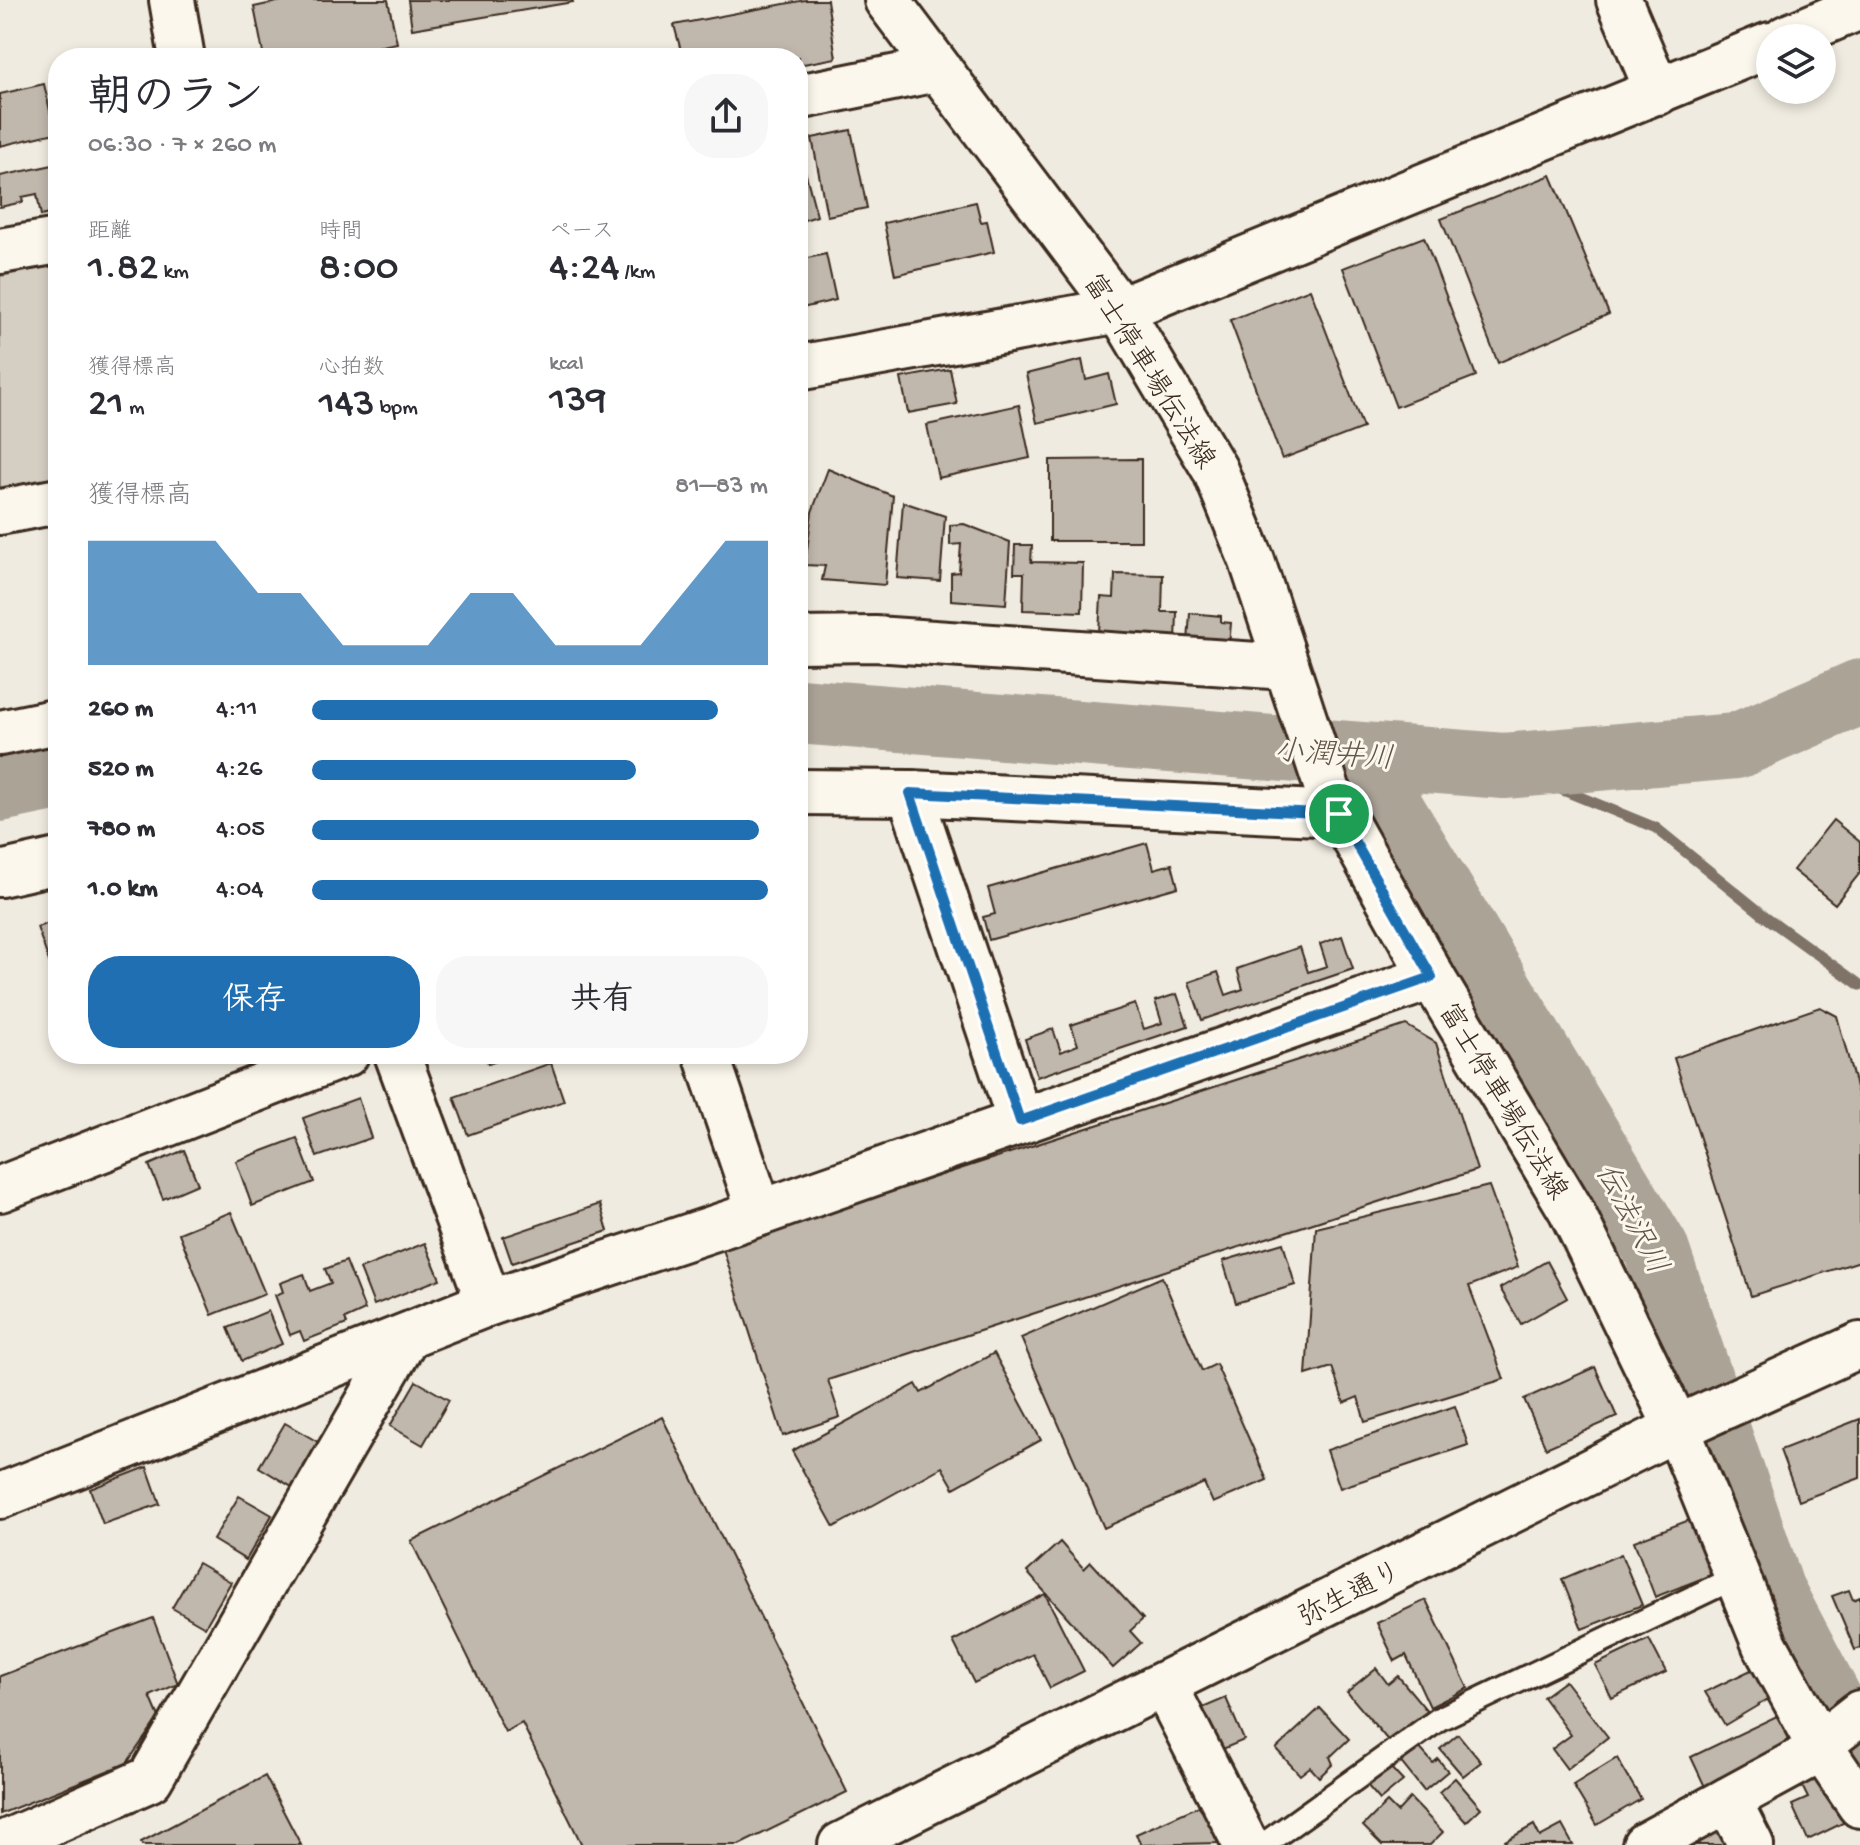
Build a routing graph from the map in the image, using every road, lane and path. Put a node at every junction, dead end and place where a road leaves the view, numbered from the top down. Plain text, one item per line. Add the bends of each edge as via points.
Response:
1 (172, 0) edge
2 (887, 0) edge
3 (1619, 0) edge
4 (1860, 7) edge
5 (1819, 24) edge
6 (180, 48) edge
7 (1756, 51) edge
8 (937, 69) junction
9 (1658, 92) junction
10 (808, 95) edge
11 (48, 243) edge
12 (0, 251) edge
13 (1120, 310) junction
14 (808, 366) edge
15 (48, 503) edge
16 (0, 512) edge
17 (808, 640) edge
18 (1286, 667) junction
19 (48, 723) edge
20 (0, 733) edge
21 (808, 792) edge
22 (910, 793) junction
23 (1334, 803) junction
24 (48, 863) edge
25 (0, 874) edge
26 (1432, 977) junction
27 (320, 1064) edge
28 (401, 1064) edge
29 (709, 1064) edge
30 (1020, 1121) junction
31 (0, 1189) edge
32 (760, 1213) junction
33 (489, 1303) junction
34 (406, 1337) junction
35 (1860, 1345) edge
36 (1677, 1428) junction
37 (0, 1496) edge
38 (1738, 1576) junction
39 (1164, 1684) junction
40 (1843, 1728) edge
41 (1728, 1800) junction
42 (1860, 1805) edge
43 (77, 1830) edge
44 (0, 1845) edge
45 (841, 1845) edge
46 (1246, 1845) edge
47 (1263, 1845) edge
48 (1645, 1845) edge
49 (1751, 1845) edge

1 - 6 street
2 - 8 street, 富士停車場伝法線
3 - 9 street
4 - 5 street
7 - 9 street
8 - 10 street
8 - 13 street, 富士停車場伝法線
9 - 13 street
11 - 12 street
13 - 14 street
13 - 18 street, 富士停車場伝法線 via 1215,470
15 - 16 street
17 - 18 street via 875,639
18 - 23 street, 富士停車場伝法線
19 - 20 street
21 - 22 street
22 - 23 street
22 - 30 street
23 - 26 street, 富士停車場伝法線
24 - 25 street
26 - 30 street
26 - 36 street, 富士停車場伝法線 via 1571,1210
27 - 31 street
28 - 33 street
29 - 32 street
30 - 32 street
32 - 33 street
33 - 34 street
34 - 37 street
34 - 43 street via 150,1779
35 - 36 street, 弥生通り
36 - 38 street, 富士停車場伝法線
36 - 39 street, 弥生通り
38 - 40 street, 富士停車場伝法線 via 1765,1645
38 - 47 lane via 1439,1719
39 - 45 street, 弥生通り
39 - 46 street
40 - 41 street
40 - 42 street, 富士停車場伝法線
41 - 48 street
41 - 49 street
43 - 44 street

